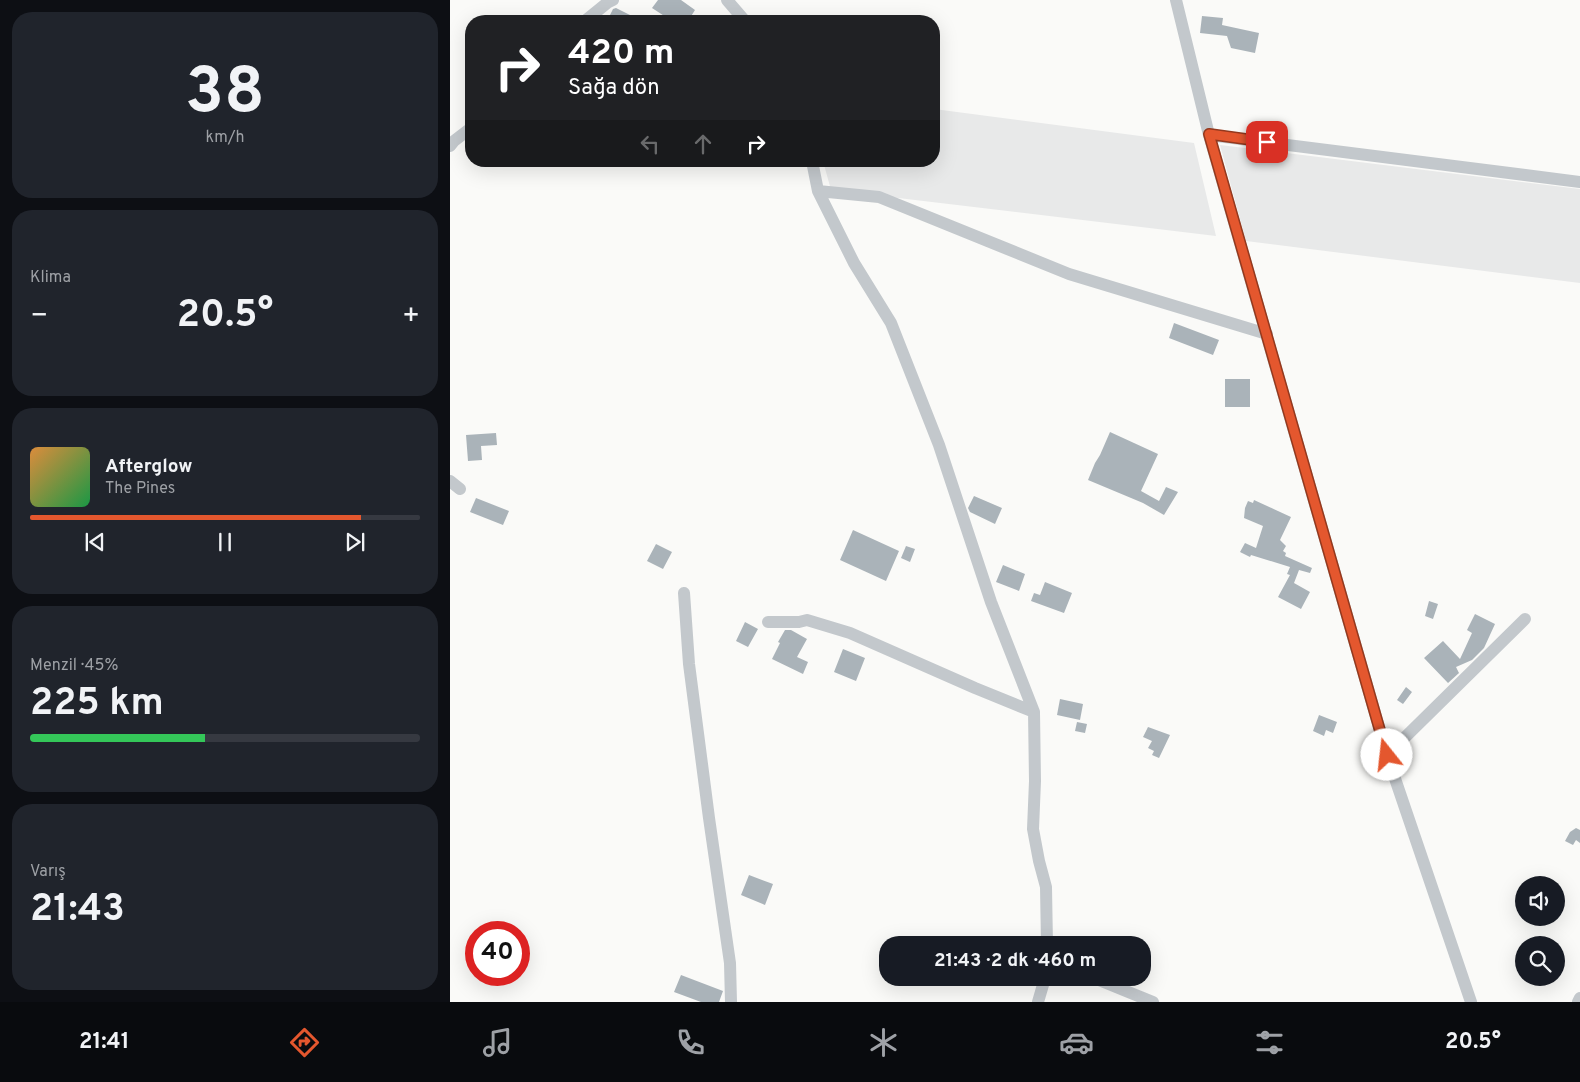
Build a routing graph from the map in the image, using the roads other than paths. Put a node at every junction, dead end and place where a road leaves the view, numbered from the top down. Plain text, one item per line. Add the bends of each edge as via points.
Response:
1 (613, 0) edge
2 (727, 0) edge
3 (1176, 0) edge
4 (592, 15) edge
5 (740, 15) edge
6 (465, 132) edge
7 (1209, 134) junction
8 (450, 146) edge
9 (813, 167) edge
10 (1580, 182) edge
11 (818, 191) junction
12 (1267, 334) junction
13 (684, 593) dead end
14 (1524, 619) dead end
15 (768, 622) dead end
16 (1034, 712) junction
17 (1387, 755) junction
18 (1048, 936) edge
19 (1043, 986) edge
20 (1114, 986) edge
21 (1580, 998) edge
22 (731, 1002) edge
23 (1038, 1002) edge
24 (1153, 1002) edge
25 (1472, 1002) edge
26 (1578, 1002) edge

1 - 4 street
2 - 5 street
3 - 7 street
6 - 8 street
7 - 10 street
7 - 12 street
9 - 11 street
11 - 12 street via 879,197 1069,274
11 - 16 street via 854,263 891,324 940,445 991,602
12 - 17 street
13 - 22 street via 692,684 730,962
14 - 17 street
15 - 16 street via 807,620 850,634
16 - 18 street via 1033,829 1046,887
17 - 25 street
19 - 23 street
20 - 24 street
21 - 26 street

